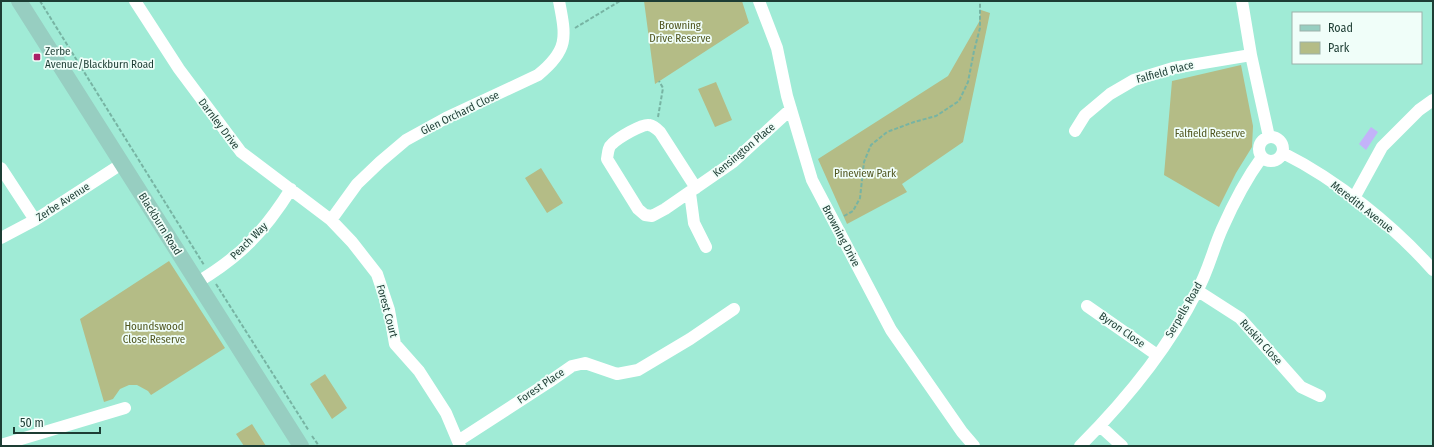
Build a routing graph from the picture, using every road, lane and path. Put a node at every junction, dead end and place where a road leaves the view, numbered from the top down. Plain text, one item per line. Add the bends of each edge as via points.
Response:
1 (19, 1) edge
2 (40, 1) edge
3 (135, 1) edge
4 (559, 1) edge
5 (620, 1) edge
6 (759, 1) edge
7 (980, 1) edge
8 (1242, 1) edge
9 (564, 35) junction
10 (1252, 55) junction
11 (659, 81) dead end
12 (1433, 100) edge
13 (791, 109) junction
14 (656, 128) junction
15 (1075, 131) dead end
16 (1269, 137) junction
17 (1283, 153) junction
18 (1262, 157) junction
19 (123, 163) junction
20 (1, 168) edge
21 (291, 189) junction
22 (693, 191) junction
23 (1354, 198) junction
24 (35, 220) junction
25 (331, 220) junction
26 (834, 222) junction
27 (1, 238) edge
28 (706, 247) dead end
29 (1433, 270) edge
30 (210, 274) junction
31 (196, 283) junction
32 (1198, 291) junction
33 (1087, 306) dead end
34 (734, 309) dead end
35 (1157, 354) junction
36 (1320, 396) dead end
37 (125, 408) dead end
38 (1100, 426) junction
39 (459, 443) edge
40 (1, 445) edge
41 (302, 446) edge
42 (319, 446) edge
43 (974, 446) edge
44 (1080, 446) edge
45 (1122, 446) edge

1 - 19 main road, Blackburn Road
2 - 30 path
3 - 21 street, Darnley Drive via 179,68 241,152
4 - 9 street, Glen Orchard Close
5 - 9 path
6 - 13 street, Browning Drive via 777,48
7 - 26 path via 980,28 968,82 959,101 936,116 887,132 871,145 864,162 860,198 853,211
8 - 10 street
9 - 25 street, Glen Orchard Close via 558,56 538,74 406,140 357,184
10 - 15 street, Falfield Place via 1173,68 1134,80 1110,94 1085,115
10 - 16 street
11 - 14 path via 663,88
12 - 23 street via 1419,110 1382,147
13 - 22 street, Kensington Place via 733,162
13 - 26 street, Browning Drive via 812,180
14 - 22 street
14 - 22 street, Kensington Place via 649,124 642,125 618,140 608,150 607,159 638,209 645,215 652,216 666,209
16 - 17 street via 1280,141
16 - 18 street via 1260,145
17 - 18 street via 1273,161
17 - 23 street, Meredith Avenue via 1305,164
18 - 32 street, Serpells Road via 1250,174 1222,228
19 - 24 street, Zerbe Avenue
19 - 31 main road, Blackburn Road
20 - 24 street
21 - 25 street, Darnley Drive
21 - 30 street, Peach Way via 259,234 231,260
22 - 28 street via 694,223
23 - 29 street, Meredith Avenue via 1378,217
24 - 27 street, Zerbe Avenue
25 - 39 street, Forest Court via 352,242 376,274 389,310 395,344 419,371 446,413
26 - 43 street, Browning Drive via 891,330
30 - 31 street, Peach Way
30 - 42 path
31 - 41 main road, Blackburn Road
32 - 35 street, Serpells Road
32 - 36 street, Ruskin Close via 1240,318 1301,387
33 - 35 street, Byron Close
34 - 39 street, Forest Place via 638,370 617,374 585,363 572,366
35 - 38 street, Serpells Road
37 - 40 street
38 - 44 street, Serpells Road
38 - 45 street

